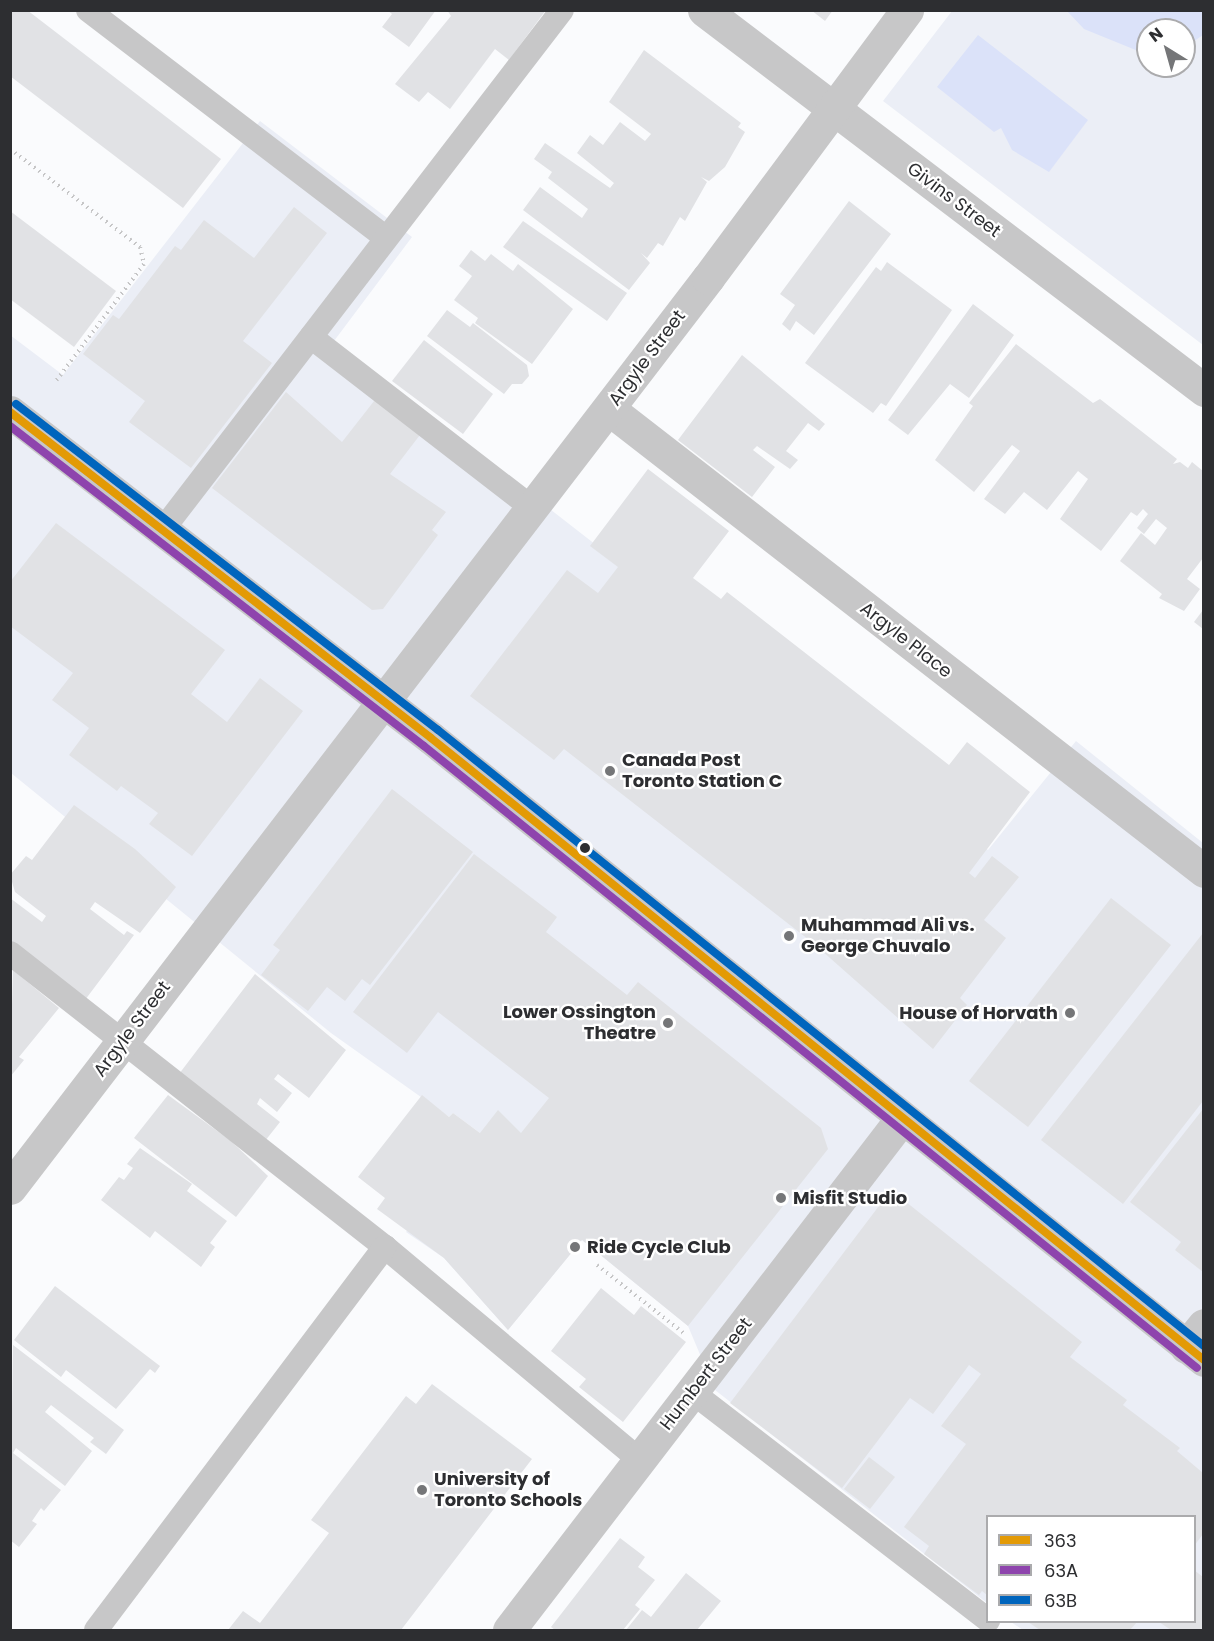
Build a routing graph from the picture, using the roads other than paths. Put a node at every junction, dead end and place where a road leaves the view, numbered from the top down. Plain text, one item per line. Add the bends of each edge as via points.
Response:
1 (88, 10) edge
2 (562, 10) edge
3 (704, 10) edge
4 (907, 10) edge
5 (833, 107) junction
6 (386, 238) junction
7 (310, 337) junction
8 (1203, 390) edge
9 (609, 409) junction
10 (10, 412) edge
11 (526, 516) junction
12 (164, 528) junction
13 (382, 700) junction
14 (1203, 872) edge
15 (10, 953) edge
16 (123, 1041) junction
17 (902, 1118) junction
18 (10, 1188) edge
19 (385, 1247) junction
20 (1198, 1344) edge
21 (692, 1392) junction
22 (640, 1460) junction
23 (986, 1619) edge
24 (96, 1630) edge
25 (509, 1630) edge

1 - 6 lane
2 - 6 lane
3 - 5 street, Givins Street
4 - 5 street, Argyle Street
5 - 8 street, Givins Street
5 - 9 street, Argyle Street
6 - 7 lane
7 - 11 lane
7 - 12 lane
9 - 11 street, Argyle Street
9 - 14 street, Argyle Place
10 - 12 street
11 - 13 street, Argyle Street
12 - 13 street
13 - 16 street, Argyle Street
13 - 17 street
15 - 16 lane
16 - 18 street, Argyle Street
16 - 19 lane
17 - 20 street
17 - 21 street, Humbert Street
19 - 22 lane
19 - 24 lane
21 - 22 street, Humbert Street
21 - 23 lane
22 - 25 street, Humbert Street

